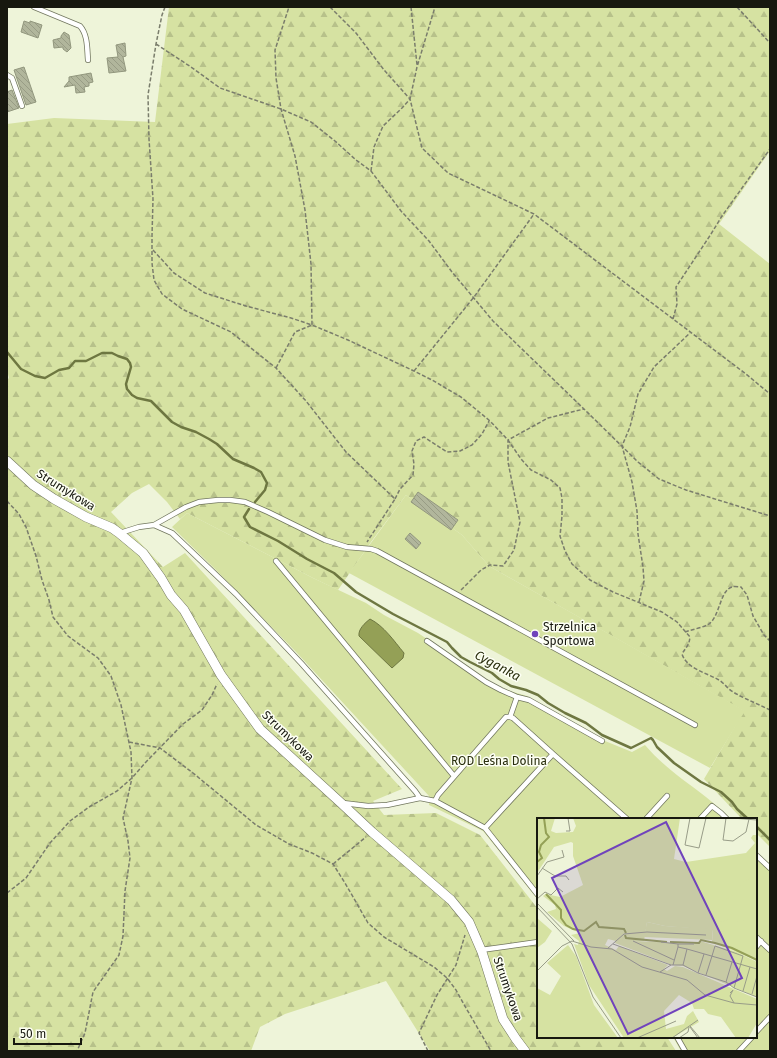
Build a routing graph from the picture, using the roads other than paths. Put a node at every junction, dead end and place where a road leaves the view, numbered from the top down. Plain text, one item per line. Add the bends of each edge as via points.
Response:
1 (34, 7) edge
2 (88, 60) dead end
3 (7, 75) edge
4 (22, 106) dead end
5 (7, 461) edge
6 (154, 525) junction
7 (119, 533) junction
8 (276, 561) dead end
9 (427, 641) dead end
10 (517, 697) junction
11 (510, 717) junction
12 (695, 725) dead end
13 (602, 741) dead end
14 (553, 754) junction
15 (454, 776) junction
16 (667, 796) dead end
17 (420, 798) junction
18 (435, 801) junction
19 (341, 803) junction
20 (626, 818) edge
21 (647, 818) edge
22 (701, 818) edge
23 (725, 818) edge
24 (485, 828) junction
25 (757, 856) edge
26 (770, 868) edge
27 (537, 894) edge
28 (757, 938) edge
29 (537, 942) edge
30 (761, 942) junction
31 (757, 946) edge
32 (481, 950) junction
33 (770, 950) edge
34 (770, 1017) edge
35 (757, 1031) edge
36 (678, 1038) edge
37 (751, 1038) edge
38 (525, 1051) edge
39 (685, 1051) edge
40 (739, 1051) edge

1 - 2 lane via 80,26 86,38
3 - 4 lane via 12,78
5 - 7 street, Strumykowa via 54,499
6 - 7 lane
6 - 12 lane via 199,502 245,502 325,540 347,547 377,551
6 - 17 lane via 172,533 236,594
7 - 19 street, Strumykowa via 142,553 161,578 184,610 221,675 260,729
8 - 15 lane
9 - 10 lane via 486,682
10 - 11 lane
10 - 13 lane via 529,700
11 - 14 lane
11 - 15 lane via 506,718
14 - 20 lane
14 - 24 lane
15 - 18 lane
16 - 21 lane
17 - 18 lane
17 - 19 lane via 387,805
18 - 24 lane
19 - 32 street, Strumykowa via 451,900 469,922
22 - 23 lane via 712,806
24 - 27 lane
25 - 26 lane
28 - 30 lane
29 - 32 lane
30 - 31 lane
30 - 33 lane
32 - 38 street, Strumykowa via 503,1020
34 - 35 lane
36 - 39 lane
37 - 40 lane

